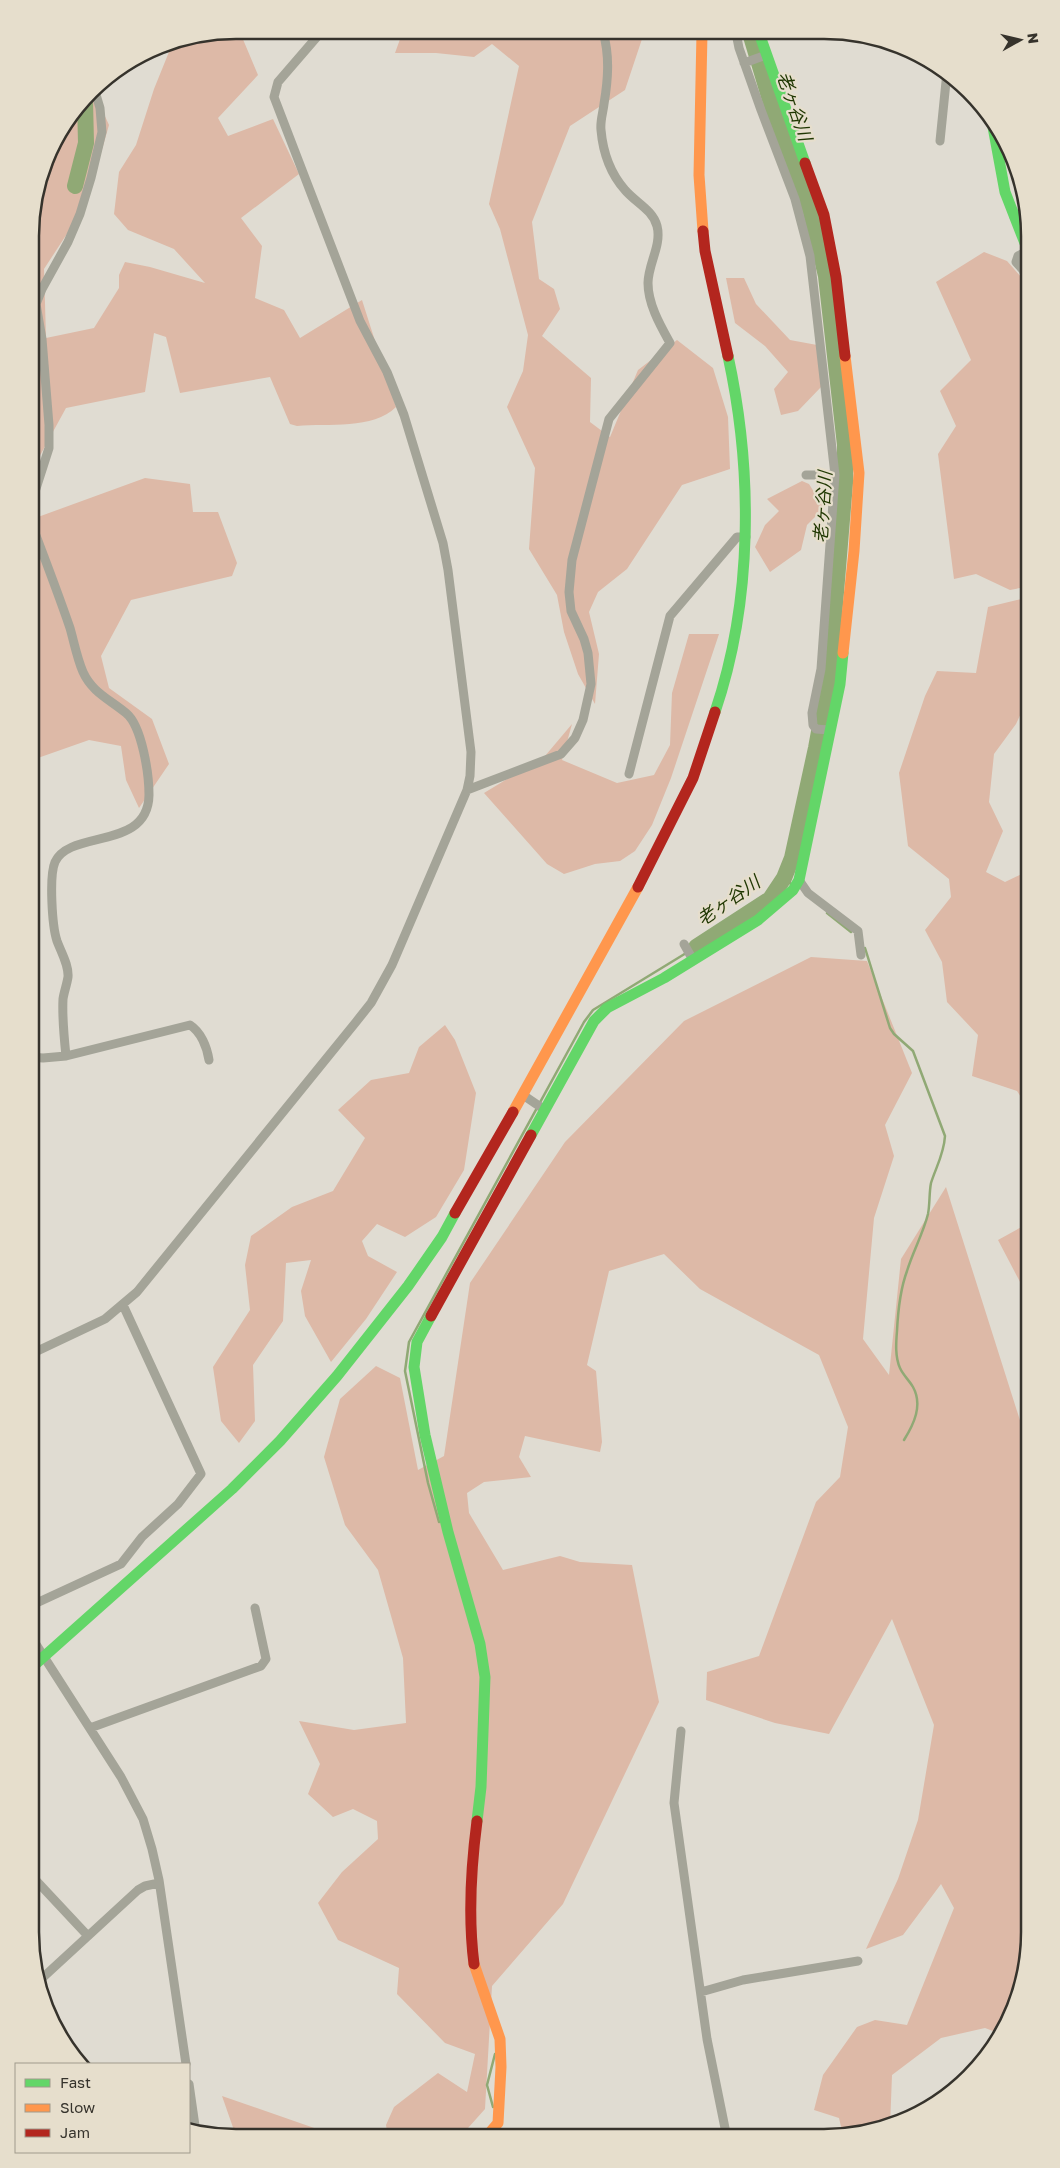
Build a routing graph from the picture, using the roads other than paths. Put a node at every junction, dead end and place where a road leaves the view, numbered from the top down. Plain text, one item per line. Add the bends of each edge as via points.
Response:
1 (314, 39) edge
2 (605, 39) edge
3 (702, 39) edge
4 (738, 39) edge
5 (761, 39) edge
6 (766, 55) junction
7 (744, 63) junction
8 (946, 81) edge
9 (96, 96) edge
10 (995, 137) edge
11 (940, 141) dead end
12 (1020, 216) edge
13 (1014, 217) junction
14 (1021, 234) edge
15 (1021, 255) edge
16 (1021, 268) edge
17 (39, 296) edge
18 (39, 322) edge
19 (806, 475) dead end
20 (835, 475) junction
21 (39, 478) edge
22 (746, 537) junction
23 (39, 540) edge
24 (829, 730) junction
25 (629, 774) dead end
26 (468, 790) junction
27 (796, 884) junction
28 (684, 944) dead end
29 (861, 955) dead end
30 (693, 960) junction
31 (66, 1056) junction
32 (39, 1058) edge
33 (208, 1060) dead end
34 (527, 1098) junction
35 (543, 1109) junction
36 (124, 1305) junction
37 (39, 1350) edge
38 (39, 1602) edge
39 (255, 1608) dead end
40 (39, 1649) edge
41 (44, 1657) junction
42 (39, 1661) edge
43 (90, 1728) junction
44 (680, 1731) dead end
45 (39, 1884) edge
46 (159, 1884) junction
47 (88, 1936) junction
48 (858, 1961) dead end
49 (44, 1977) edge
50 (701, 1992) junction
51 (186, 2063) edge
52 (190, 2091) edge
53 (195, 2125) edge
54 (493, 2129) edge
55 (724, 2129) edge

1 - 26 street via 278,82 274,97 360,321 404,415 443,543 471,752
2 - 26 street via 608,65 601,120 604,151 610,170 650,214 657,227 658,237 648,282 652,306 670,343 609,418 572,560 571,611 588,653 591,684 575,738 561,754
3 - 22 street via 700,175 705,251 736,394 744,462
4 - 7 street
5 - 6 street
6 - 7 street
6 - 24 street via 824,215 836,277 858,463 854,552 840,684
7 - 20 street via 795,199 810,256
8 - 11 street
9 - 17 street via 102,132 91,178 68,242
10 - 13 street via 1005,192
12 - 13 street
13 - 14 street
15 - 16 street via 1016,262
18 - 21 street via 50,425 48,448
19 - 20 street
20 - 24 street via 821,669 812,713 816,729
22 - 25 street via 737,537 670,616
22 - 34 street via 739,614 720,701 694,778
23 - 31 street via 82,671 93,688 128,714 134,723 145,758 149,796 137,824 114,836 70,848 54,863 52,909 56,939 68,976 63,1008
24 - 27 street
26 - 36 street via 392,965 371,1003
27 - 29 street via 858,931
27 - 30 street via 758,920
28 - 30 street
30 - 35 street via 607,1008 594,1021
31 - 32 street
31 - 33 street via 190,1025 200,1036
34 - 35 street
34 - 41 street via 442,1237 337,1376 232,1489
35 - 54 street via 414,1353 425,1435 480,1644 485,1677 471,1940 474,1966 500,2039 498,2123
36 - 37 street via 105,1319
36 - 38 street via 201,1474 178,1504 142,1537 121,1564
39 - 43 street via 266,1659 261,1666
40 - 41 street
41 - 42 street
41 - 43 street
43 - 46 street via 136,1805 150,1842
44 - 50 street via 674,1802
45 - 47 street
46 - 47 street via 138,1890
46 - 51 street
47 - 49 street
48 - 50 street via 743,1980
50 - 55 street
52 - 53 street

